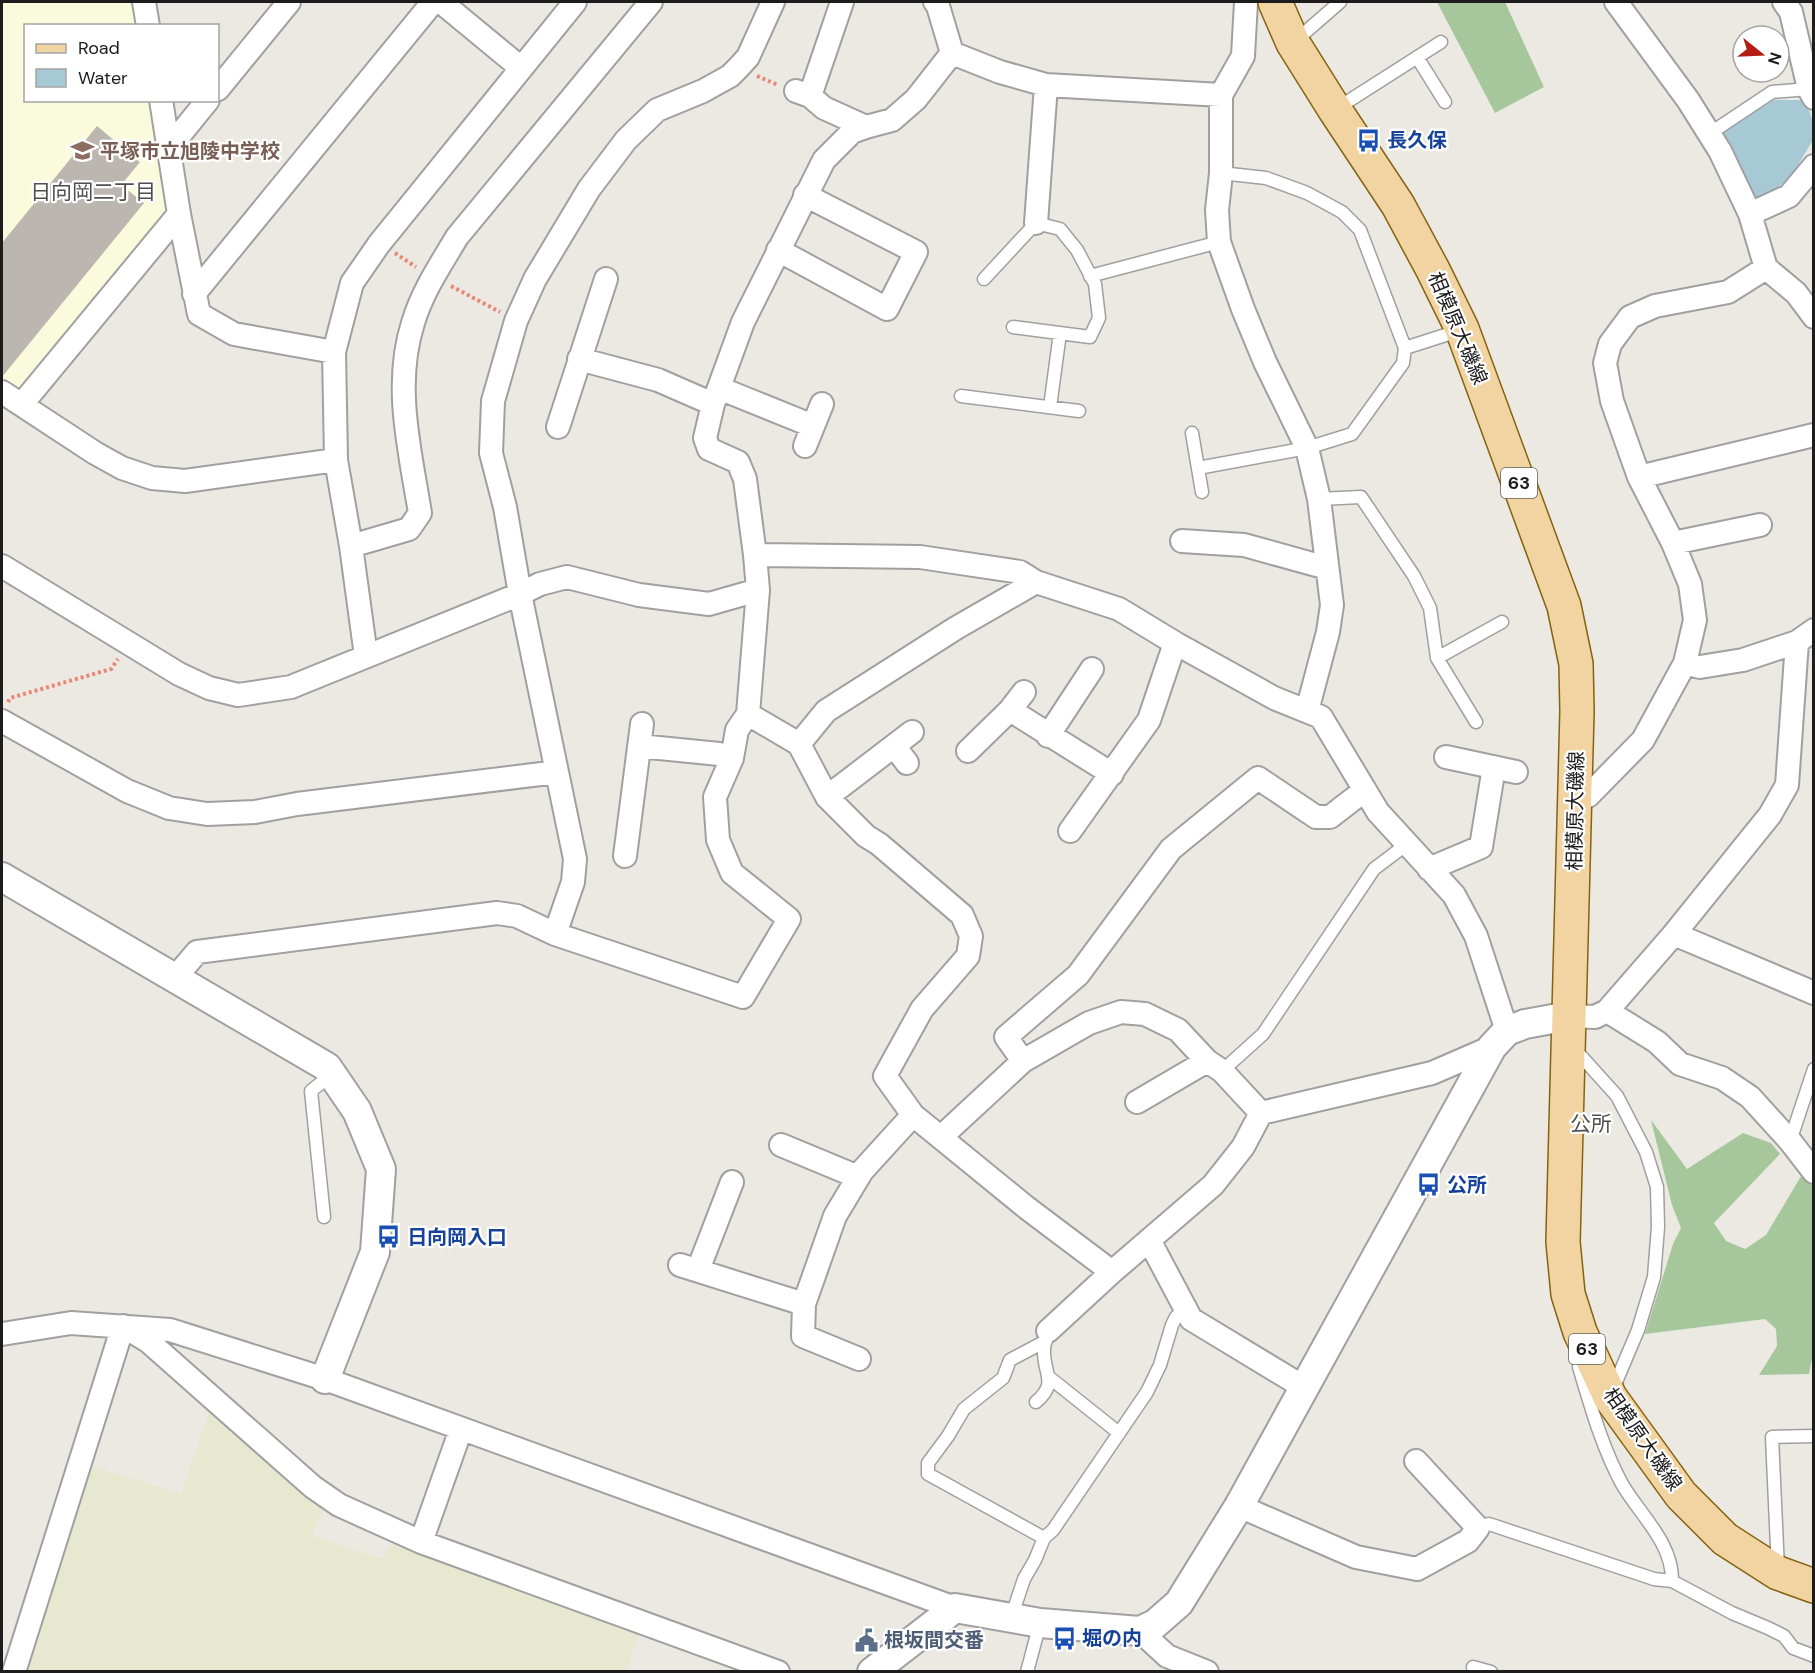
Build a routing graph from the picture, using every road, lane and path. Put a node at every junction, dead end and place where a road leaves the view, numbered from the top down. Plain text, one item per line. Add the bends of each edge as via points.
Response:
1 (144, 2) edge
2 (289, 2) edge
3 (433, 2) edge
4 (441, 2) edge
5 (575, 2) edge
6 (651, 2) edge
7 (773, 2) edge
8 (842, 2) edge
9 (935, 2) edge
10 (1246, 2) edge
11 (1275, 2) edge
12 (1340, 2) edge
13 (1616, 2) edge
14 (1784, 2) edge
15 (148, 24) edge
16 (1441, 42) dead end
17 (1293, 43) junction
18 (952, 53) junction
19 (1418, 57) junction
20 (521, 68) junction
21 (1046, 85) junction
22 (219, 88) edge
23 (1811, 94) edge
24 (1221, 95) junction
25 (161, 102) edge
26 (206, 102) edge
27 (1445, 102) dead end
28 (1335, 110) junction
29 (866, 127) junction
30 (1709, 134) junction
31 (169, 148) junction
32 (1814, 166) edge
33 (1221, 173) junction
34 (805, 195) junction
35 (179, 214) junction
36 (1750, 214) junction
37 (1036, 223) junction
38 (1219, 242) junction
39 (379, 244) junction
40 (777, 250) junction
41 (417, 267) dead end
42 (1766, 268) junction
43 (1090, 276) junction
44 (606, 279) dead end
45 (984, 279) dead end
46 (443, 282) dead end
47 (194, 294) junction
48 (1814, 317) edge
49 (516, 321) junction
50 (1013, 327) dead end
51 (1462, 329) junction
52 (1060, 333) junction
53 (1405, 348) junction
54 (334, 352) junction
55 (579, 359) junction
56 (2, 392) edge
57 (716, 396) junction
58 (961, 396) dead end
59 (22, 404) junction
60 (822, 404) dead end
61 (1050, 407) junction
62 (1079, 411) dead end
63 (558, 427) dead end
64 (1192, 433) dead end
65 (1814, 435) edge
66 (1307, 448) junction
67 (336, 460) junction
68 (1198, 468) junction
69 (1638, 477) junction
70 (1202, 492) dead end
71 (1319, 499) junction
72 (1760, 525) dead end
73 (1182, 541) dead end
74 (1673, 543) junction
75 (351, 546) junction
76 (755, 555) junction
77 (2, 566) edge
78 (1327, 568) junction
79 (1036, 582) junction
80 (758, 590) junction
81 (520, 594) junction
82 (1502, 622) dead end
83 (1805, 636) edge
84 (1175, 644) junction
85 (366, 656) junction
86 (1437, 658) junction
87 (1685, 663) junction
88 (111, 669) dead end
89 (1092, 669) dead end
90 (1024, 692) dead end
91 (10, 698) dead end
92 (1010, 710) junction
93 (1307, 711) junction
94 (748, 714) junction
95 (2, 721) edge
96 (1476, 722) dead end
97 (912, 732) dead end
98 (1048, 736) junction
99 (798, 744) junction
100 (968, 751) dead end
101 (1446, 757) dead end
102 (732, 759) junction
103 (1494, 767) junction
104 (557, 772) junction
105 (1516, 772) dead end
106 (1112, 774) junction
107 (1365, 790) junction
108 (827, 797) junction
109 (1576, 798) junction
110 (1070, 831) dead end
111 (1407, 844) junction
112 (625, 856) dead end
113 (1429, 869) junction
114 (2, 878) edge
115 (555, 934) junction
116 (1674, 934) junction
117 (174, 979) junction
118 (1814, 993) edge
119 (1607, 1011) junction
120 (1569, 1016) junction
121 (1500, 1039) junction
122 (1568, 1052) junction
123 (1023, 1061) junction
124 (1214, 1066) junction
125 (1814, 1069) edge
126 (332, 1074) junction
127 (1137, 1102) dead end
128 (1261, 1113) junction
129 (913, 1115) junction
130 (940, 1137) junction
131 (1790, 1141) junction
132 (782, 1145) dead end
133 (1814, 1172) edge
134 (858, 1177) junction
135 (732, 1182) dead end
136 (324, 1217) dead end
137 (1149, 1240) junction
138 (1112, 1272) junction
139 (804, 1304) junction
140 (1185, 1309) junction
141 (123, 1326) junction
142 (1580, 1332) junction
143 (2, 1334) edge
144 (1047, 1336) junction
145 (860, 1359) dead end
146 (1050, 1378) junction
147 (324, 1379) junction
148 (1305, 1388) junction
149 (1610, 1397) junction
150 (1036, 1402) dead end
151 (461, 1429) junction
152 (1119, 1433) junction
153 (1814, 1436) edge
154 (1416, 1461) dead end
155 (1239, 1506) junction
156 (1478, 1528) junction
157 (1044, 1538) junction
158 (421, 1542) junction
159 (1778, 1573) junction
160 (1672, 1581) junction
161 (1814, 1586) edge
162 (955, 1608) junction
163 (1011, 1618) junction
164 (1040, 1623) junction
165 (1140, 1631) junction
166 (1814, 1656) edge
167 (1473, 1667) dead end
168 (14, 1671) edge
169 (778, 1671) edge
170 (872, 1671) edge
171 (1027, 1671) edge
172 (1207, 1671) edge
173 (1491, 1671) edge

1 - 15 street
2 - 22 street
3 - 47 street
4 - 20 street
5 - 20 street
6 - 75 street via 457,237 434,277 413,322 403,375 405,417 420,513 409,529
7 - 49 street via 748,57 730,76 657,110 626,140 589,189 535,279
8 - 29 street via 803,93 824,108
9 - 18 street
10 - 24 street via 1243,56
11 - 17 main road, 相模原大磯線 / 63
12 - 17 lane
13 - 30 street
14 - 23 street via 1791,12
16 - 19 lane
17 - 28 main road, 相模原大磯線 / 63
18 - 21 street
18 - 29 street via 916,99 892,120
19 - 27 lane
19 - 28 lane
20 - 39 street
21 - 24 street
21 - 37 street
23 - 30 lane via 1772,92
24 - 33 street
25 - 31 street
26 - 31 street
28 - 51 main road, 相模原大磯線 / 63 via 1398,205
29 - 34 street via 852,132 824,160
30 - 36 street
31 - 35 street
32 - 36 street via 1789,196
33 - 38 street
33 - 53 lane via 1266,178 1307,193 1342,212 1360,230
34 - 40 street
34 - 40 street via 916,252 887,309
35 - 47 street
35 - 59 street
36 - 42 street
37 - 43 lane via 1060,229 1077,250
37 - 45 lane
38 - 43 lane
38 - 66 street via 1265,362
39 - 41 path
39 - 54 street via 352,283
40 - 57 street via 743,322
42 - 48 street via 1796,293
42 - 69 street via 1728,292 1655,306 1630,317 1610,344 1605,363 1612,401
43 - 52 lane via 1095,284 1099,318 1090,337
44 - 55 street
46 - 49 path
47 - 54 street via 199,314 234,334
49 - 81 street via 493,401 491,453
50 - 52 lane
51 - 53 lane
51 - 109 main road, 相模原大磯線 / 63 via 1564,606 1576,664
52 - 61 lane
53 - 66 lane via 1403,363 1352,434
54 - 67 street
55 - 57 street
55 - 63 street
56 - 59 street
57 - 60 street via 809,436
57 - 76 street via 705,438 709,449 738,462 745,479
58 - 61 lane
59 - 67 street via 95,453 152,478 185,480
61 - 62 lane
64 - 68 lane
65 - 69 street
66 - 68 lane
66 - 71 street
67 - 75 street
68 - 70 lane
69 - 74 street
71 - 78 street
71 - 86 lane via 1361,497 1414,576 1430,608
72 - 74 street
73 - 78 street via 1244,545
74 - 87 street via 1690,584 1695,620
75 - 85 street
76 - 79 street via 920,557 1020,572
76 - 80 street
77 - 85 street via 179,674 209,688 238,695 291,687
78 - 93 street via 1332,605
79 - 84 street via 1119,609
79 - 99 street via 826,711
80 - 81 street via 709,604 639,595 567,577
80 - 94 street
81 - 85 street
81 - 104 street
82 - 86 lane
83 - 87 street via 1743,660 1700,667
83 - 116 street via 1787,785 1770,815
84 - 93 street via 1274,698
84 - 106 street via 1149,720
86 - 96 lane
87 - 109 street via 1643,740 1588,796
88 - 91 path
89 - 98 street
90 - 92 street
92 - 98 street
92 - 100 street
93 - 107 street via 1322,717
94 - 99 street
94 - 102 street via 737,730
95 - 104 street via 127,791 169,808 207,814 255,812
97 - 108 street via 901,754
98 - 106 street
99 - 108 street
101 - 103 street
102 - 112 street via 640,735
102 - 115 street via 715,798 717,840 732,873 789,919 743,997
103 - 105 street
103 - 113 street via 1481,847
104 - 115 street via 575,859 573,882
106 - 110 street
107 - 111 street via 1378,812
107 - 123 street via 1330,817 1316,817 1258,778 1171,849 1078,975 1006,1036
108 - 129 street via 866,836 962,915 970,936 968,956 922,1009 885,1076
109 - 120 main road, 相模原大磯線 / 63
111 - 113 street
111 - 124 lane via 1374,870 1263,1034
113 - 121 street via 1454,895 1476,936
114 - 117 street
115 - 117 street via 517,916 497,913 197,952
116 - 118 street
116 - 119 street
117 - 126 street via 327,1067
119 - 120 street via 1595,1017
119 - 131 street via 1657,1042 1680,1064 1722,1078 1750,1097
120 - 121 street via 1525,1024
120 - 122 main road, 相模原大磯線 / 63
121 - 128 street via 1432,1073
121 - 148 street
122 - 142 main road, 相模原大磯線 / 63 via 1563,1242 1568,1294
122 - 149 lane via 1581,1055 1617,1096 1646,1152 1657,1187 1654,1277 1638,1330
123 - 124 street via 1089,1023 1121,1012 1145,1014 1178,1030
123 - 130 street
124 - 127 street
124 - 128 street
125 - 131 lane
126 - 136 lane via 312,1091
126 - 147 street via 357,1111 381,1169 375,1252
128 - 137 street via 1243,1147 1213,1185
129 - 130 street
129 - 134 street
130 - 138 street
131 - 133 street
132 - 134 street
134 - 139 street via 835,1216
135 - 139 street via 689,1268
137 - 138 street
137 - 140 street
138 - 144 street
139 - 145 street via 802,1336
140 - 148 street via 1191,1319
140 - 152 lane via 1172,1325 1147,1392
141 - 143 street via 71,1323
141 - 147 street via 170,1330
141 - 158 street via 148,1341 313,1487 339,1505
141 - 168 street
142 - 149 main road, 相模原大磯線 / 63
142 - 160 lane via 1579,1367 1599,1433 1623,1484 1665,1552 1672,1568
144 - 146 lane via 1044,1349
144 - 157 lane via 1010,1360 1003,1378 964,1409 928,1463 928,1474
146 - 150 lane via 1045,1394
146 - 152 lane
147 - 151 street
148 - 155 street
149 - 159 main road, 相模原大磯線 / 63 via 1681,1495 1725,1539
151 - 158 street
151 - 162 street
152 - 157 lane
153 - 159 lane via 1772,1437
154 - 156 street
155 - 156 street via 1356,1557 1417,1569 1468,1541
155 - 165 street via 1179,1603 1155,1624
156 - 160 lane via 1489,1524 1654,1580
157 - 163 lane
158 - 169 street
159 - 161 main road, 相模原大磯線 / 63
160 - 166 lane via 1784,1636 1793,1648
162 - 163 street
162 - 170 street
163 - 164 street
164 - 165 street
164 - 171 lane
165 - 172 street via 1167,1656
167 - 173 lane

